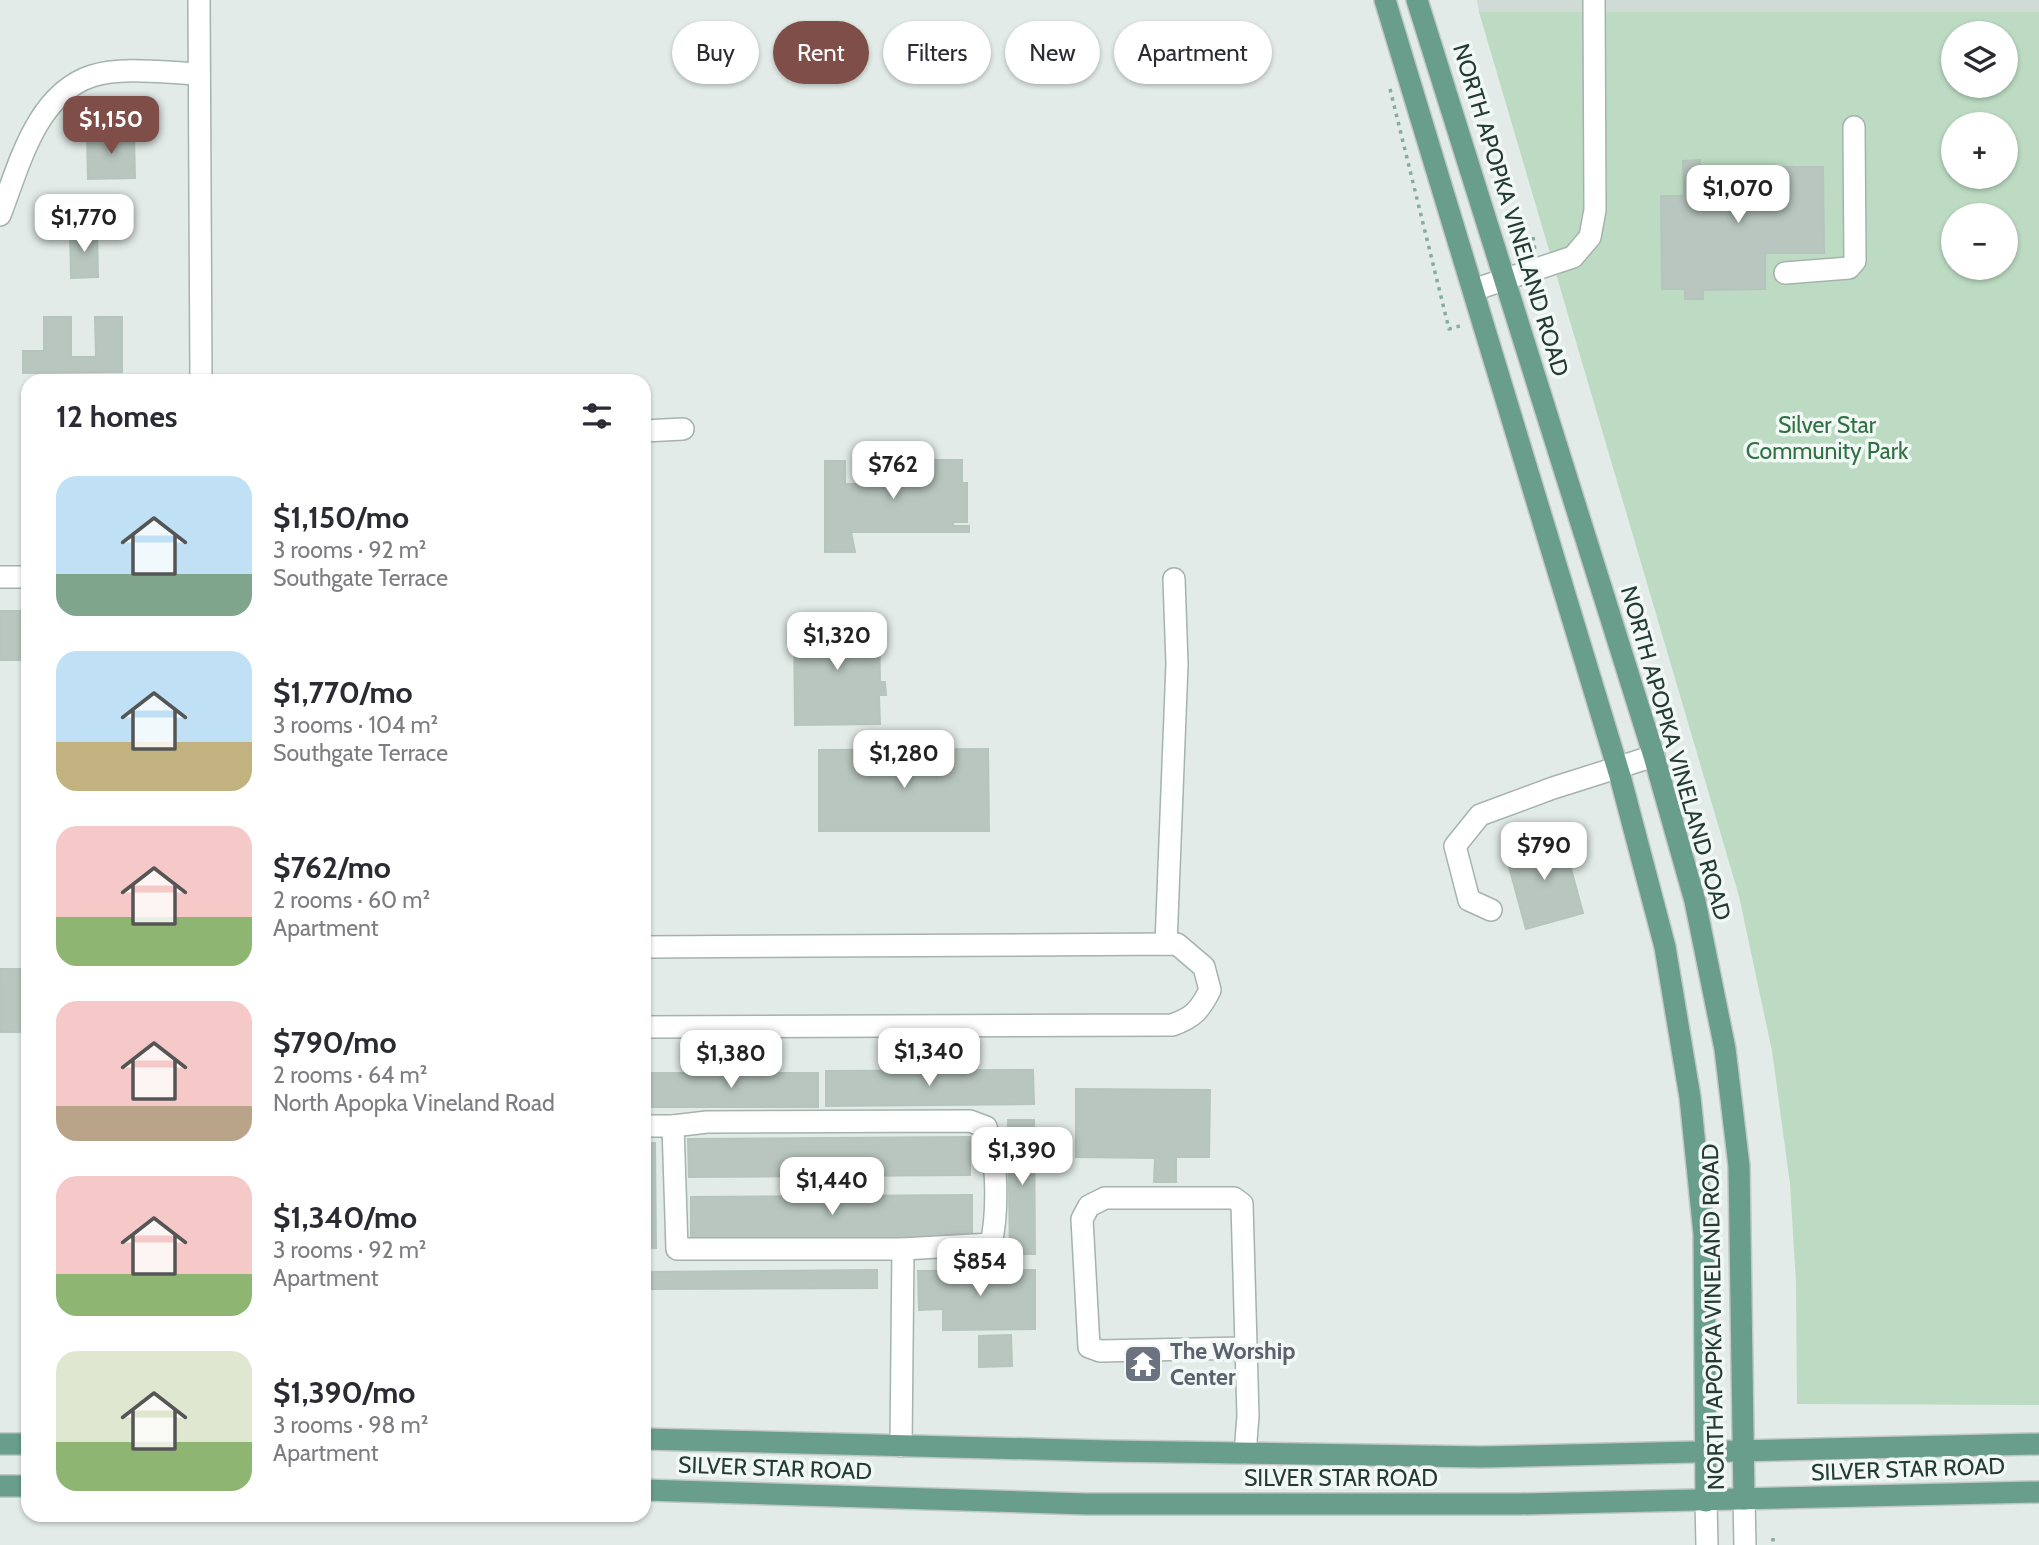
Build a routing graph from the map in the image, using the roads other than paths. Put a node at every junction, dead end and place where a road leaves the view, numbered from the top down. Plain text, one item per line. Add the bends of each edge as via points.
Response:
1 (199, 0) edge
2 (1385, 0) edge
3 (1417, 0) edge
4 (1594, 0) edge
5 (199, 74) junction
6 (1854, 127) dead end
7 (0, 215) edge
8 (1785, 273) dead end
9 (1505, 281) junction
10 (1473, 290) junction
11 (201, 374) edge
12 (683, 429) dead end
13 (651, 431) edge
14 (21, 576) edge
15 (0, 577) edge
16 (1174, 579) dead end
17 (1654, 756) junction
18 (1617, 768) junction
19 (1492, 910) dead end
20 (1166, 944) junction
21 (651, 947) edge
22 (651, 1027) edge
23 (651, 1126) edge
24 (673, 1126) junction
25 (903, 1249) junction
26 (1244, 1348) junction
27 (651, 1439) edge
28 (0, 1444) edge
29 (21, 1444) edge
30 (2039, 1444) edge
31 (901, 1446) junction
32 (1707, 1452) junction
33 (1744, 1452) junction
34 (1245, 1453) junction
35 (0, 1486) edge
36 (21, 1486) edge
37 (651, 1490) edge
38 (2039, 1492) edge
39 (1744, 1499) junction
40 (1706, 1501) junction
41 (1707, 1545) edge
42 (1745, 1545) edge

1 - 5 street
2 - 10 main road, NORTH APOPKA VINELAND ROAD
3 - 9 main road, NORTH APOPKA VINELAND ROAD
4 - 9 street via 1595,210 1590,237 1573,257
5 - 7 street via 92,76 61,93 42,116
5 - 11 street
6 - 8 street via 1855,261 1849,268
9 - 10 street
9 - 17 main road, NORTH APOPKA VINELAND ROAD
10 - 18 main road, NORTH APOPKA VINELAND ROAD
12 - 13 street
14 - 15 street
16 - 20 street via 1177,664
17 - 18 street
17 - 33 main road, NORTH APOPKA VINELAND ROAD via 1695,901 1725,1049 1738,1166
18 - 19 street via 1480,815 1455,846 1469,900
18 - 32 main road, NORTH APOPKA VINELAND ROAD via 1665,947 1690,1097 1704,1234
20 - 21 street
20 - 22 street via 1177,944 1193,955 1203,967 1210,990 1191,1018 1172,1026
23 - 24 street
24 - 25 street via 677,1249
24 - 25 street via 970,1121 986,1127 993,1144 991,1244
25 - 31 street
26 - 26 street via 1242,1204 1234,1198 1105,1198 1089,1206 1082,1219 1089,1347 1100,1351
26 - 34 street
27 - 31 main road, SILVER STAR ROAD
28 - 29 main road
30 - 33 main road, SILVER STAR ROAD
31 - 34 main road, SILVER STAR ROAD
32 - 33 main road, SILVER STAR ROAD
32 - 34 main road, SILVER STAR ROAD via 1482,1457
32 - 40 main road, NORTH APOPKA VINELAND ROAD
33 - 39 main road, NORTH APOPKA VINELAND ROAD
35 - 36 main road
37 - 40 main road, SILVER STAR ROAD via 1086,1504
38 - 39 main road, SILVER STAR ROAD
39 - 40 main road, SILVER STAR ROAD
39 - 42 street, NORTH APOPKA VINELAND ROAD
40 - 41 street, NORTH APOPKA VINELAND ROAD

